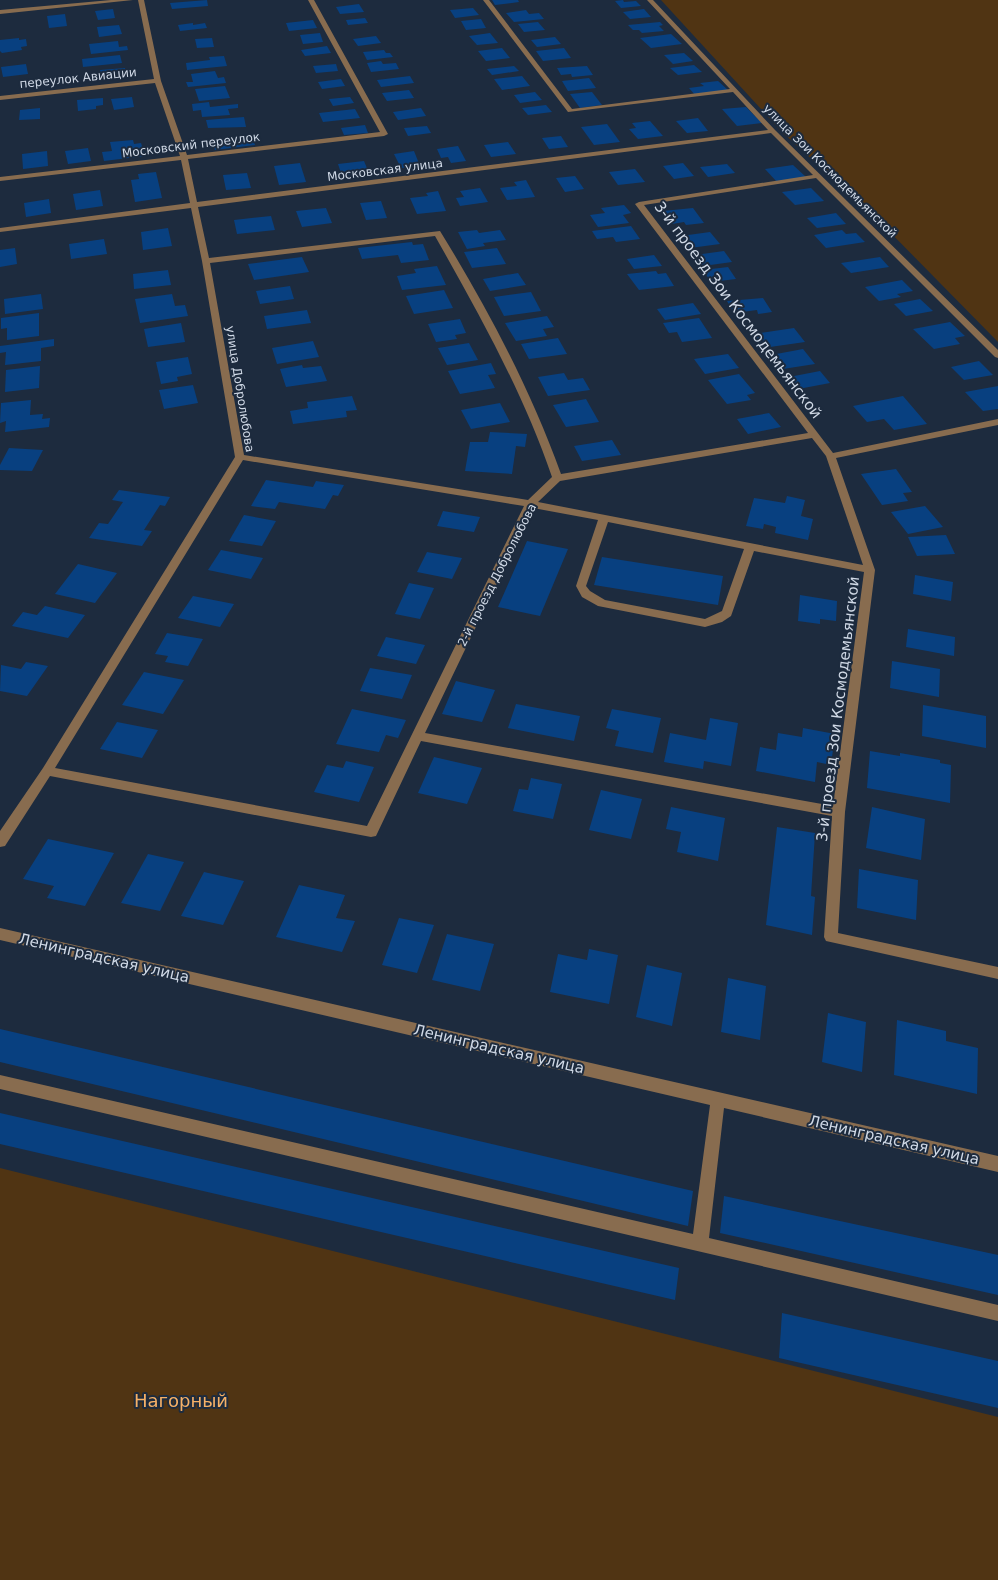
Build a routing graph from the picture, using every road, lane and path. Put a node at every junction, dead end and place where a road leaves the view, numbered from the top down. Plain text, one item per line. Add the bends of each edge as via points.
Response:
1 (130, 0) edge
2 (141, 0) edge
3 (311, 0) edge
4 (486, 0) edge
5 (650, 0) edge
6 (0, 12) edge
7 (158, 81) junction
8 (734, 90) junction
9 (0, 98) edge
10 (773, 131) junction
11 (184, 157) junction
12 (818, 176) junction
13 (0, 179) edge
14 (194, 206) junction
15 (0, 230) edge
16 (206, 261) junction
17 (998, 354) edge
18 (998, 422) edge
19 (813, 435) junction
20 (831, 456) junction
21 (240, 457) junction
22 (557, 478) junction
23 (530, 504) junction
24 (604, 518) junction
25 (750, 546) junction
26 (870, 570) junction
27 (418, 736) junction
28 (47, 771) junction
29 (839, 812) junction
30 (0, 842) edge
31 (0, 934) edge
32 (998, 973) edge
33 (0, 1082) edge
34 (718, 1099) junction
35 (998, 1164) edge
36 (700, 1244) junction
37 (998, 1313) edge

1 - 6 street
2 - 7 street, улица Добролюбова
3 - 11 street, Московский переулок via 384,134
4 - 8 street via 570,111
5 - 8 street, улица Зои Космодемьянской
7 - 9 street, переулок Авиации
7 - 11 street, улица Добролюбова
8 - 10 street, улица Зои Космодемьянской
10 - 12 street, улица Зои Космодемьянской
10 - 14 street, Московская улица
11 - 13 street, Московский переулок
11 - 14 street, улица Добролюбова
12 - 17 street, улица Зои Космодемьянской
12 - 19 street, 3-й проезд Зои Космодемьянской via 639,204
14 - 15 street, Московская улица
14 - 16 street, улица Добролюбова
16 - 21 street, улица Добролюбова
16 - 22 street via 437,233 533,412
18 - 20 street
19 - 20 street, 3-й проезд Зои Космодемьянской
19 - 22 street
20 - 26 street, 3-й проезд Зои Космодемьянской
21 - 23 street
21 - 28 street, улица Добролюбова
22 - 23 street, 2-й проезд Добролюбова
23 - 24 street
23 - 27 street, 2-й проезд Добролюбова
24 - 25 street
24 - 25 street via 582,586 586,594 602,603 705,623 718,620 726,613
25 - 26 street
26 - 29 street, 3-й проезд Зои Космодемьянской
27 - 28 street, 2-й проезд Добролюбова via 371,832
27 - 29 street
28 - 30 street, улица Добролюбова
29 - 32 street, 3-й проезд Зои Космодемьянской via 831,937
31 - 34 street, Ленинградская улица
33 - 36 street
34 - 35 street, Ленинградская улица
34 - 36 street
36 - 37 street

